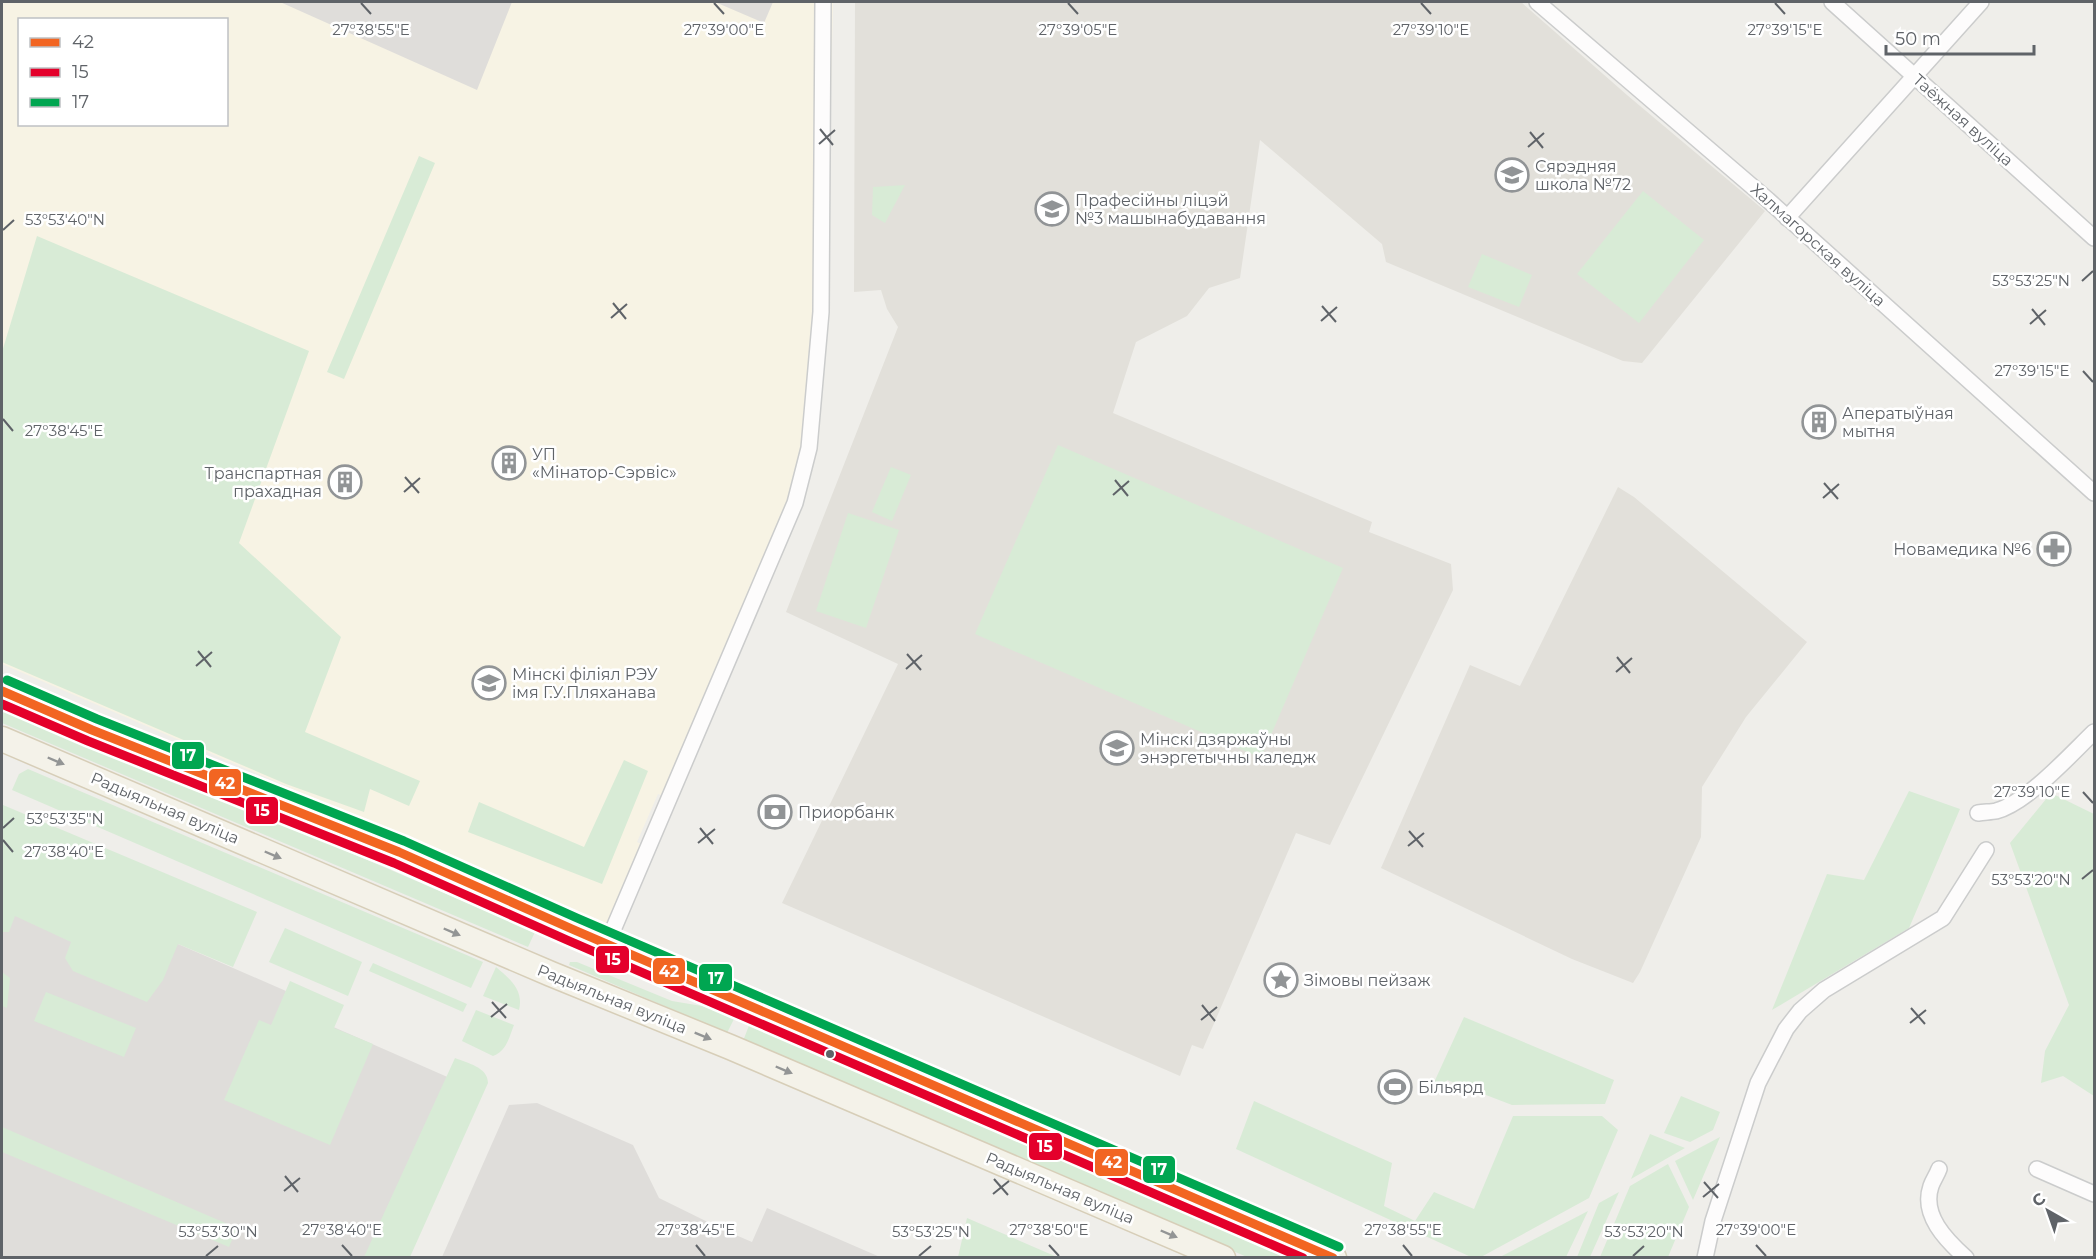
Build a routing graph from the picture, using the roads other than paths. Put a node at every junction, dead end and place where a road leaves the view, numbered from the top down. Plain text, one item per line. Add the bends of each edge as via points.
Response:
1 (822, 2) edge
2 (1537, 2) edge
3 (1832, 2) edge
4 (1981, 2) edge
5 (1914, 75) junction
6 (1787, 218) junction
7 (2094, 238) edge
8 (2094, 494) edge
9 (2, 691) edge
10 (2094, 732) edge
11 (2, 739) edge
12 (1978, 813) dead end
13 (1986, 850) dead end
14 (607, 944) junction
15 (1939, 1169) dead end
16 (2037, 1169) dead end
17 (2094, 1194) edge
18 (1223, 1257) edge
19 (1334, 1257) edge
20 (1705, 1257) edge
21 (1966, 1257) edge

1 - 14 street via 821,312 810,448 791,514
2 - 6 street, Халмагорская вуліца
3 - 5 street, Таёжная вуліца
4 - 5 street
5 - 6 street
5 - 7 street, Таёжная вуліца
6 - 8 street, Халмагорская вуліца
9 - 14 main road via 399,852
10 - 12 street via 2015,803 1997,811
11 -> 18 main road, Радыяльная вуліца
13 - 20 street via 1943,918 1824,990 1786,1029 1758,1083
14 - 19 main road
15 - 21 street via 1930,1186 1928,1202 1933,1220 1950,1244
16 - 17 street

